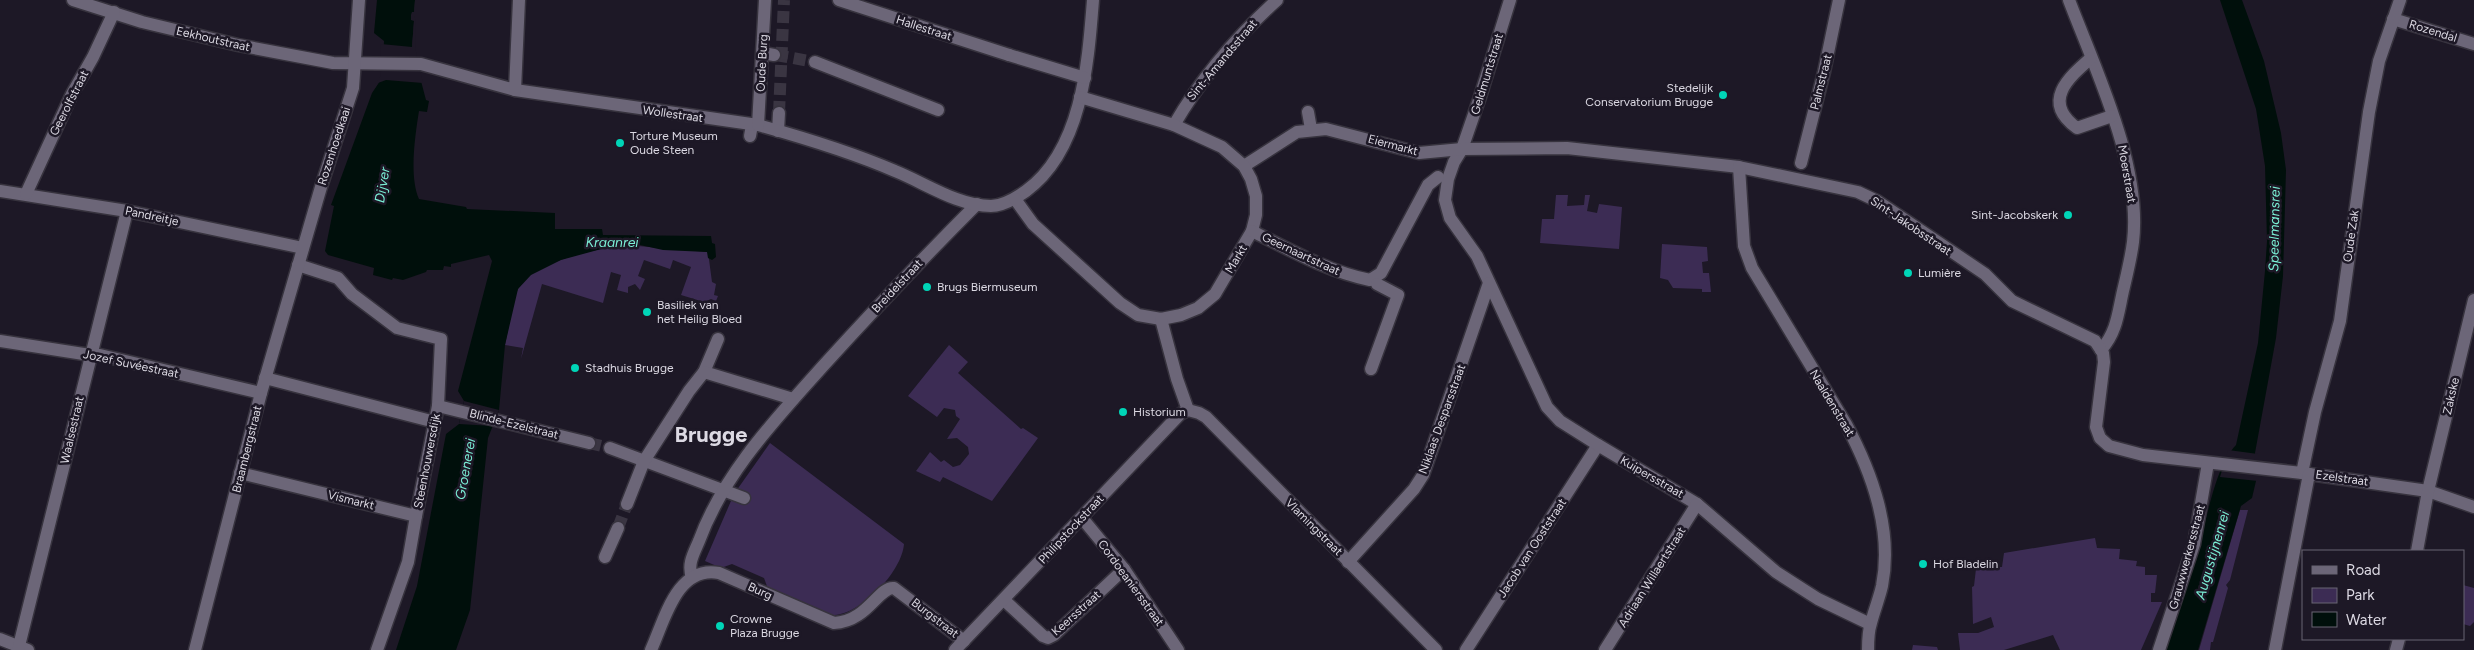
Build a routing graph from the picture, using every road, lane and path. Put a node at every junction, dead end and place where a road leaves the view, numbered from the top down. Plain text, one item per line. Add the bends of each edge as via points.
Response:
1 (73, 0) edge
2 (359, 0) edge
3 (519, 0) edge
4 (765, 0) edge
5 (840, 0) edge
6 (1093, 0) edge
7 (1277, 0) edge
8 (1510, 0) edge
9 (1839, 0) edge
10 (2069, 0) edge
11 (2400, 0) edge
12 (101, 4) edge
13 (114, 12) junction
14 (2393, 19) junction
15 (2474, 44) edge
16 (2091, 58) junction
17 (815, 62) tunnel mouth
18 (356, 63) junction
19 (1085, 78) junction
20 (515, 90) junction
21 (1080, 96) junction
22 (938, 110) dead end
23 (1308, 112) dead end
24 (779, 113) tunnel mouth
25 (2112, 116) junction
26 (1174, 125) junction
27 (753, 128) junction
28 (1311, 129) junction
29 (778, 131) junction
30 (1462, 149) junction
31 (1801, 163) dead end
32 (1244, 166) junction
33 (1739, 167) junction
34 (1438, 177) dead end
35 (0, 191) edge
36 (26, 194) junction
37 (1015, 199) junction
38 (977, 204) junction
39 (126, 211) junction
40 (1252, 231) junction
41 (303, 248) junction
42 (298, 265) junction
43 (1374, 282) junction
44 (1489, 283) junction
45 (2474, 300) edge
46 (1161, 319) junction
47 (718, 339) dead end
48 (0, 340) edge
49 (2101, 350) junction
50 (90, 354) junction
51 (1371, 369) dead end
52 (704, 372) junction
53 (265, 378) junction
54 (261, 393) junction
55 (793, 399) junction
56 (438, 406) junction
57 (1188, 410) junction
58 (435, 422) junction
59 (589, 442) tunnel mouth
60 (1598, 445) junction
61 (610, 448) tunnel mouth
62 (644, 461) junction
63 (2208, 463) junction
64 (240, 473) junction
65 (2306, 473) junction
66 (722, 489) junction
67 (2428, 491) junction
68 (744, 498) dead end
69 (627, 504) tunnel mouth
70 (1698, 504) junction
71 (2474, 506) edge
72 (416, 516) junction
73 (1082, 518) junction
74 (618, 528) tunnel mouth
75 (2417, 550) edge
76 (605, 557) dead end
77 (1348, 562) junction
78 (1124, 568) junction
79 (692, 577) junction
80 (905, 595) joint
81 (1004, 600) junction
82 (1870, 624) junction
83 (0, 639) edge
84 (960, 645) edge
85 (22, 649) edge
86 (195, 650) edge
87 (377, 650) edge
88 (651, 650) edge
89 (1178, 650) edge
90 (1436, 650) edge
91 (1466, 650) edge
92 (1605, 650) edge
93 (1868, 650) edge
94 (2159, 650) edge
95 (2275, 650) edge

1 - 12 street, Eekhoutstraat
2 - 18 street
3 - 20 street
4 - 27 street, Oude Burg via 768,54
5 - 19 street, Hallestraat
6 - 19 street
7 - 26 street, Sint-Amandsstraat via 1246,28 1193,91
8 - 30 street, Geldmuntstraat
9 - 31 street, Palmstraat
10 - 16 street, Moerstraat
11 - 14 street, Oude Zak
12 - 13 street, Eekhoutstraat
13 - 18 street, Eekhoutstraat via 238,45 330,63
13 - 36 street, Geerolfstraat
14 - 15 street, Rozendal
14 - 65 street, Oude Zak via 2379,61 2368,112 2340,321 2315,412
16 - 25 street, Moerstraat
16 - 25 street via 2068,78 2061,90 2063,114 2077,128
17 - 22 street
18 - 20 street, Wollestraat via 429,65
18 - 41 street, Rozenhoedkaai via 353,88
19 - 21 street
20 - 27 street, Wollestraat
21 - 26 street, Markt
21 - 37 street via 1062,151 1047,172
23 - 28 street
24 - 29 street
25 - 49 street, Moerstraat via 2128,167 2133,241 2116,328
26 - 32 street, Markt via 1222,147
27 - 29 street, Wollestraat
28 - 30 street, Eiermarkt via 1355,134 1419,153
28 - 32 street via 1284,139
29 - 38 street, Wollestraat via 858,156 960,200
30 - 33 street, Sint-Jakobsstraat via 1567,148
30 - 44 street via 1448,178 1445,200 1450,218 1477,256
32 - 40 street, Markt via 1256,196
33 - 49 street, Sint-Jakobsstraat via 1858,192 1877,201 1985,274 2012,301 2087,336
33 - 82 street, Naaldenstraat via 1744,246 1752,268 1846,424 1859,450 1880,510 1884,535 1882,585
34 - 43 street via 1428,185
35 - 36 street, Pandreitje
36 - 39 street, Pandreitje
37 - 38 street via 993,206
37 - 46 street, Markt via 1033,224 1120,303 1138,315
38 - 55 street, Breidelstraat via 871,305
39 - 41 street, Pandreitje
39 - 50 street, Waalsestraat
40 - 43 street, Geernaartstraat via 1349,276
40 - 46 street, Markt via 1215,294 1198,308
41 - 42 street, Braambergstraat
42 - 53 street, Braambergstraat
42 - 56 street, Steenhouwersdijk via 338,278 352,294 397,328 441,339
43 - 51 street via 1398,294
44 - 60 street, Kuipersstraat via 1547,407 1560,421
44 - 77 street, Niklaas Desparsstraat via 1423,475
45 - 67 street, Zakske
46 - 57 street
47 - 52 street
48 - 50 street, Jozef Suvéestraat
49 - 63 street via 2104,362 2096,427 2100,438 2109,446 2135,453
50 - 54 street, Jozef Suvéestraat
50 - 85 street, Waalsestraat
52 - 55 street
52 - 62 street
53 - 54 street, Braambergstraat
53 - 58 street
54 - 64 street, Braambergstraat
55 - 66 street
56 - 58 street, Steenhouwersdijk
56 - 59 street, Blinde-Ezelstraat
57 - 73 street, Philipstockstraat via 1180,414
57 - 77 street, Vlamingstraat via 1206,418
58 - 72 street, Steenhouwersdijk
60 - 70 street, Kuipersstraat
60 - 91 street, Jacob van Ooststraat
61 - 62 street
62 - 66 street
62 - 69 street
63 - 65 street, Ezelstraat
63 - 94 street, Grauwwerkersstraat via 2194,544
64 - 72 street, Vismarkt
64 - 86 street, Braambergstraat
65 - 67 street, Ezelstraat
65 - 95 street, Oude Zak
66 - 68 street
66 - 79 street via 691,561
67 - 71 street, Ezelstraat
67 - 75 street, Zakske
70 - 82 street, Kuipersstraat via 1776,572 1818,599
70 - 92 street, Adriaan Willaertstraat
72 - 87 street via 408,562
73 - 78 street, Cordoeaniersstraat
73 - 81 street, Philipstockstraat
74 - 76 street
77 - 90 street, Vlamingstraat
78 - 81 street, Keersstraat via 1048,638
78 - 89 street, Cordoeaniersstraat
79 - 80 street, Burg via 710,572 719,574 834,623 846,623 857,618 890,587
79 - 88 street via 680,586
80 - 84 street, Burgstraat
81 - 84 street, Philipstockstraat
82 - 93 street, Naaldenstraat
83 - 85 street

